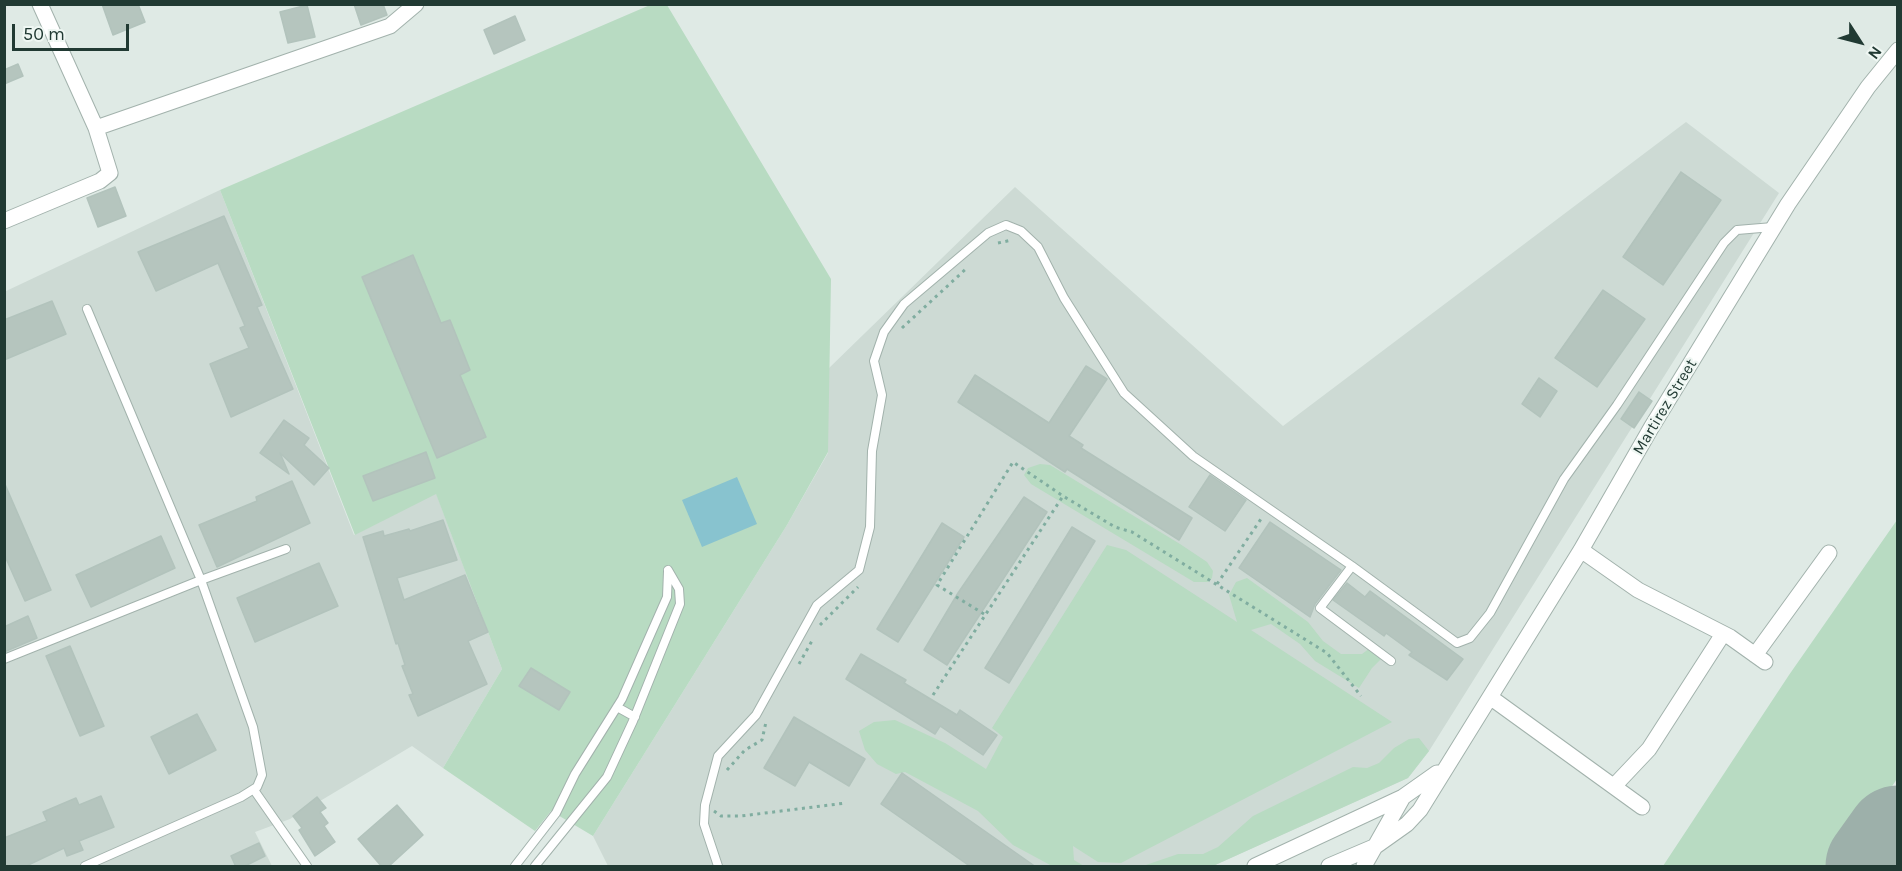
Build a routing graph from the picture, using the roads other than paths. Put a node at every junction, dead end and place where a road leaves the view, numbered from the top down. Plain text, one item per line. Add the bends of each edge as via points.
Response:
1 (40, 4) edge
2 (416, 4) edge
3 (1898, 50) edge
4 (96, 128) junction
5 (4, 221) edge
6 (1774, 227) junction
7 (87, 309) dead end
8 (286, 549) dead end
9 (1581, 550) junction
10 (1829, 553) dead end
11 (1352, 566) junction
12 (201, 580) junction
13 (1723, 634) junction
14 (4, 659) edge
15 (1391, 661) dead end
16 (1490, 697) junction
17 (617, 707) junction
18 (635, 717) junction
19 (1442, 770) junction
20 (1615, 785) junction
21 (254, 790) junction
22 (1403, 797) junction
23 (1642, 807) dead end
24 (1376, 846) junction
25 (85, 867) edge
26 (307, 867) edge
27 (515, 867) edge
28 (535, 867) edge
29 (718, 867) edge
30 (1254, 867) edge
31 (1329, 867) edge
32 (1364, 867) edge

1 - 4 street
2 - 4 street via 390,26
3 - 6 street, Martirez Street via 1868,87
4 - 5 street via 111,168 109,176
6 - 9 street, Martirez Street
6 - 11 lane via 1737,230 1724,243 1564,479 1490,613 1470,638 1457,643
7 - 12 lane
8 - 12 lane
9 - 13 street via 1638,590
9 - 16 street, Martirez Street
10 - 13 street via 1760,658
11 - 15 lane via 1320,608
11 - 29 lane via 1193,456 1124,393 1064,298 1038,247 1021,231 1006,225 988,233 904,304 884,332 874,361 882,395 872,451 870,527 859,570 817,605 756,715 718,756 704,824
12 - 14 lane
12 - 21 lane via 258,741 262,775
13 - 20 street via 1649,749
16 - 19 street, Martirez Street
16 - 20 street
17 - 18 lane
17 - 18 lane via 667,597 668,570 679,589 680,604
17 - 27 lane via 556,813
18 - 28 lane via 607,777
19 - 22 street
19 - 24 street, Martirez Street via 1413,817
20 - 23 street
21 - 25 lane
21 - 26 lane
22 - 24 street
22 - 30 street
24 - 31 street
24 - 32 street

